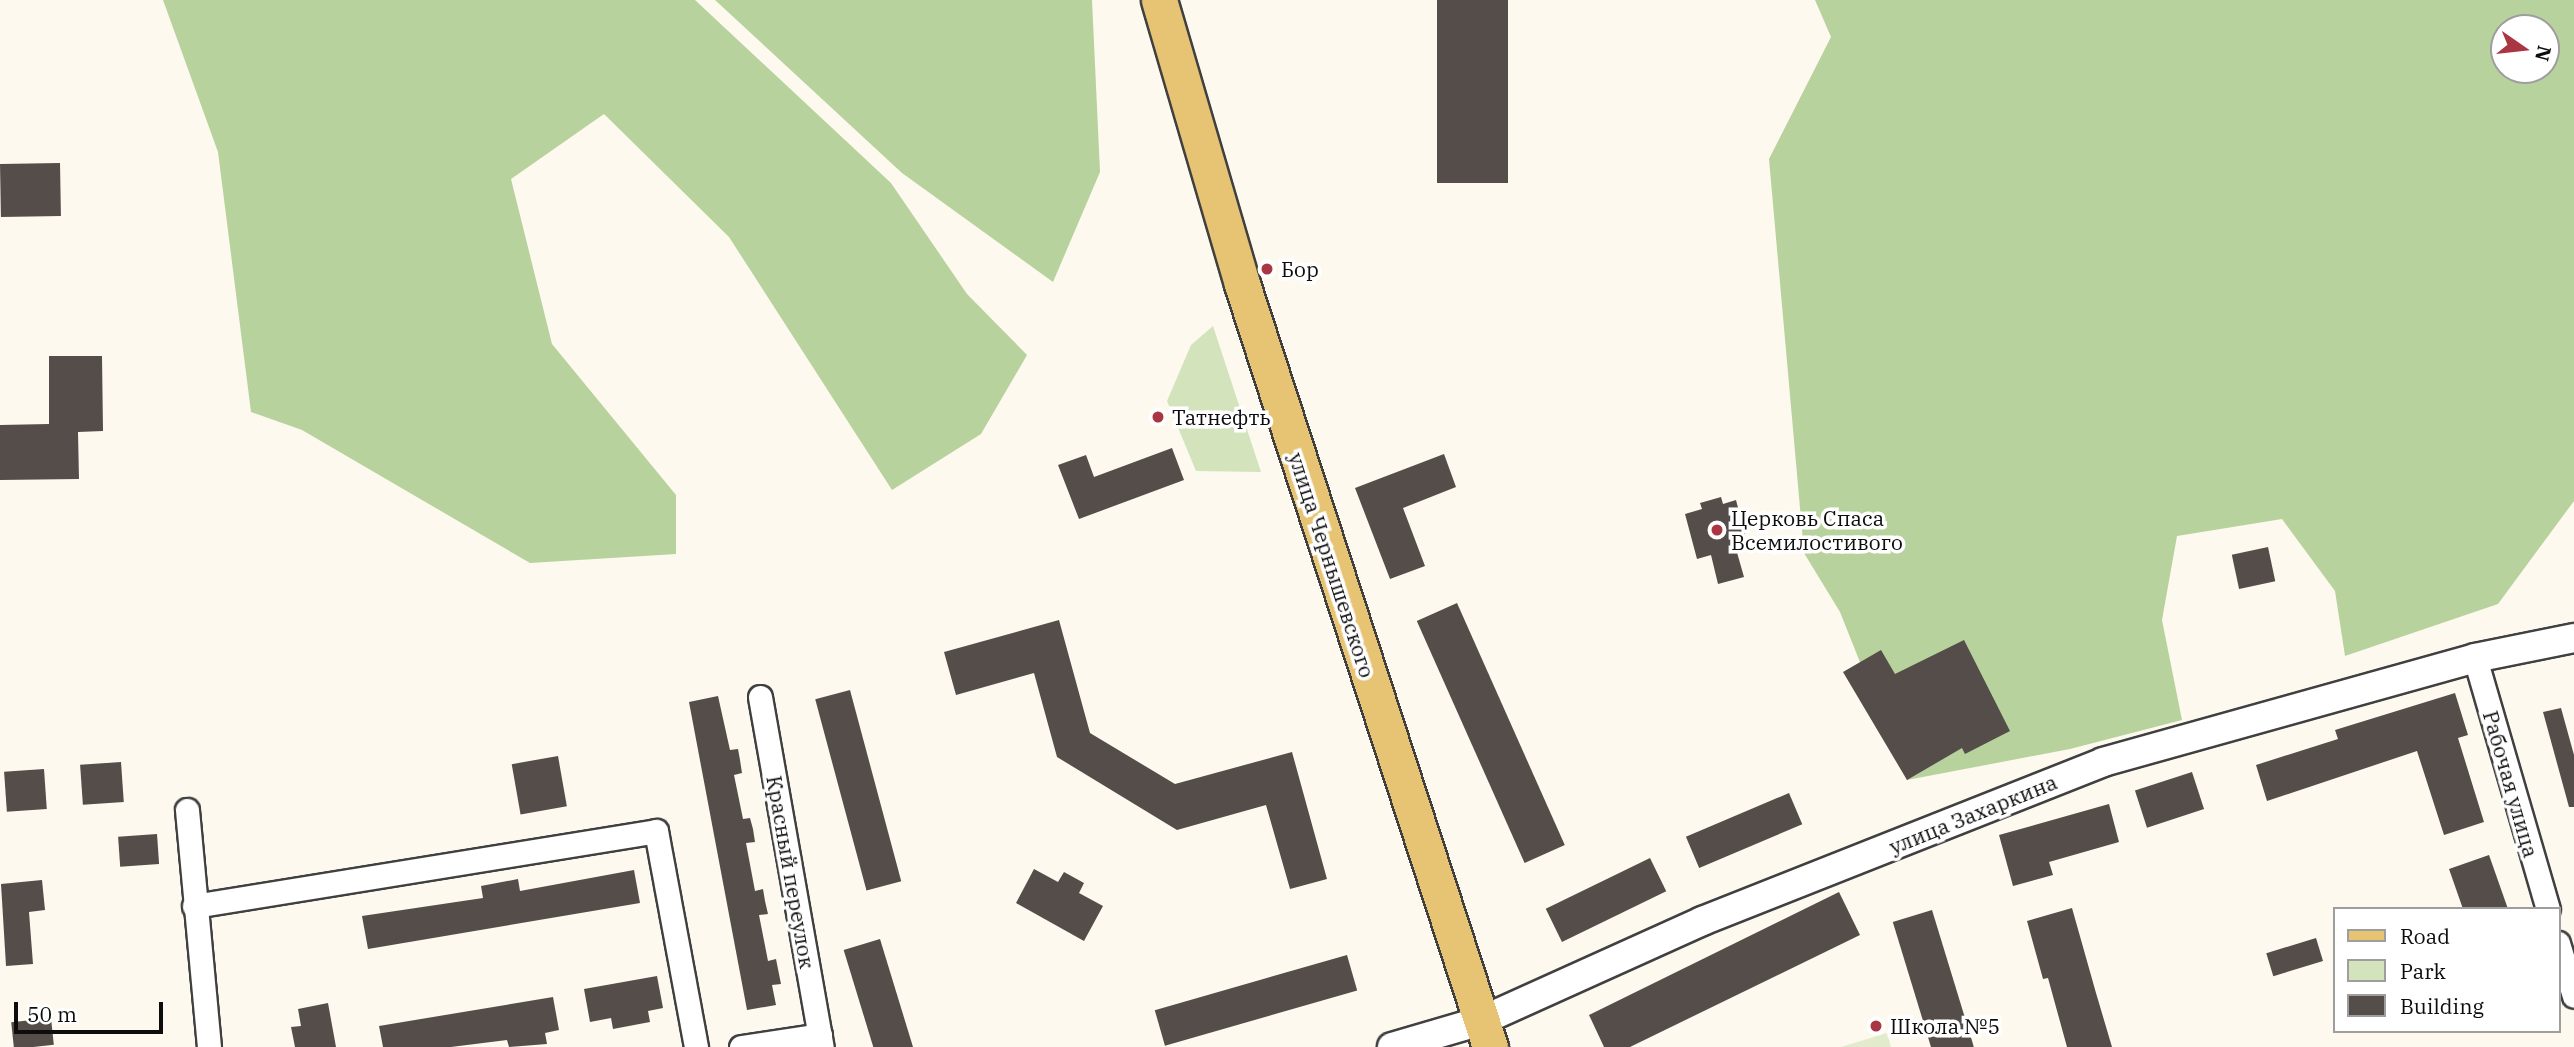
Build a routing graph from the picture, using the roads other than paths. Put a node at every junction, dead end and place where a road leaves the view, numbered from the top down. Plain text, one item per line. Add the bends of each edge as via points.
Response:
1 (1159, 0) edge
2 (2574, 638) edge
3 (2475, 659) junction
4 (760, 697) dead end
5 (187, 810) dead end
6 (194, 906) junction
7 (2547, 907) edge
8 (2560, 950) edge
9 (2574, 996) edge
10 (1486, 1034) edge
11 (821, 1041) edge
12 (209, 1047) edge
13 (696, 1047) edge
14 (741, 1047) edge
15 (1392, 1047) edge

1 - 10 main road, улица Чернышевского via 1242,284
2 - 3 street, улица Захаркина
3 - 7 street, Рабочая улица
3 - 10 street, улица Захаркина via 2103,762 1702,921
4 - 11 street, Красный переулок
5 - 6 street
6 - 12 street
6 - 13 street via 656,831
8 - 9 street
10 - 15 street, улица Захаркина
11 - 14 street

